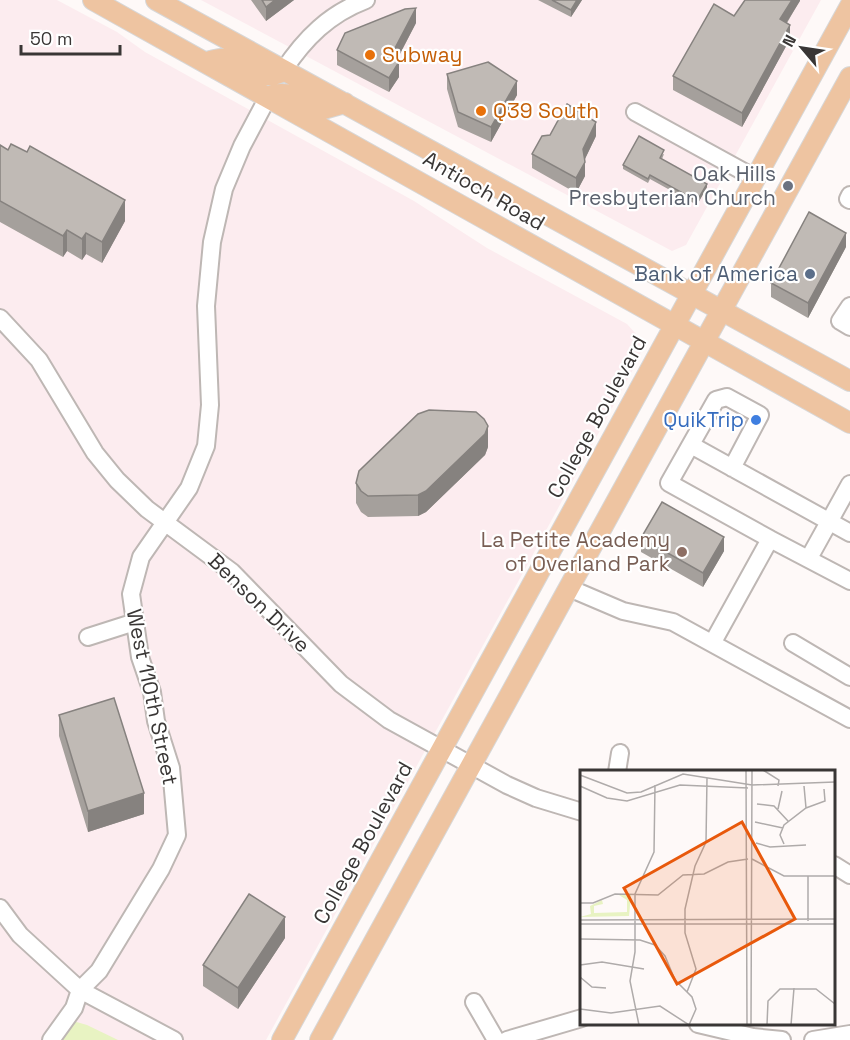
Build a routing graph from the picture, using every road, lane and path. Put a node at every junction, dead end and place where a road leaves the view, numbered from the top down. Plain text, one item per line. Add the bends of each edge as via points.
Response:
1 (93, 0) edge
2 (156, 0) edge
3 (366, 0) edge
4 (850, 6) edge
5 (205, 62) junction
6 (283, 71) junction
7 (850, 77) edge
8 (268, 97) junction
9 (345, 103) junction
10 (635, 112) dead end
11 (755, 178) junction
12 (850, 195) edge
13 (850, 200) edge
14 (692, 294) junction
15 (850, 306) edge
16 (722, 311) junction
17 (0, 318) edge
18 (674, 325) junction
19 (850, 327) edge
20 (705, 342) junction
21 (850, 381) edge
22 (850, 423) edge
23 (691, 445) junction
24 (732, 468) junction
25 (850, 484) edge
26 (829, 521) junction
27 (166, 523) junction
28 (850, 532) edge
29 (770, 539) junction
30 (809, 558) junction
31 (850, 581) edge
32 (569, 588) junction
33 (135, 622) junction
34 (88, 637) dead end
35 (713, 642) junction
36 (793, 643) dead end
37 (850, 677) edge
38 (850, 719) edge
39 (442, 750) junction
40 (620, 753) dead end
41 (470, 765) junction
42 (617, 770) edge
43 (580, 811) edge
44 (835, 866) edge
45 (850, 875) edge
46 (0, 908) edge
47 (7, 929) edge
48 (80, 990) junction
49 (474, 1002) dead end
50 (580, 1019) edge
51 (706, 1025) edge
52 (850, 1034) edge
53 (51, 1040) edge
54 (174, 1040) edge
55 (282, 1040) edge
56 (320, 1040) edge
57 (496, 1040) edge
58 (507, 1040) edge
59 (782, 1040) edge
60 (813, 1040) edge

1 - 5 main road, Antioch Road
2 - 6 main road, Antioch Road
3 - 6 street via 322,24 298,48
4 - 11 main road, College Boulevard
5 - 6 main road via 226,59 264,76
5 - 8 main road, Antioch Road
6 - 9 main road, Antioch Road
7 - 16 main road
8 - 9 main road via 295,95 324,109
8 - 18 main road, Antioch Road
8 - 27 street, West 110th Street via 242,146 215,223 206,306 210,405 206,446 193,479
9 - 14 main road, Antioch Road
10 - 11 street
11 - 14 main road, College Boulevard
12 - 13 street
14 - 16 main road, Antioch Road
14 - 18 main road, College Boulevard
15 - 19 street via 840,321
16 - 20 main road
16 - 21 main road, Antioch Road
17 - 27 street, Benson Drive via 39,360 102,462 134,498
18 - 20 main road, Antioch Road
18 - 39 main road, College Boulevard
20 - 22 main road, Antioch Road
20 - 32 main road
23 - 24 street
23 - 24 street via 716,400 727,397 760,415
23 - 29 street via 669,483
24 - 26 street
25 - 26 street
26 - 28 street
26 - 30 street
27 - 33 street, West 110th Street via 141,557 131,594
27 - 39 street, Benson Drive via 232,572 350,691 389,720
29 - 30 street
29 - 35 street
30 - 31 street
32 - 35 street via 623,611 673,622
32 - 41 main road
33 - 34 street
33 - 48 street, West 110th Street via 140,657 171,768 177,835 161,869 99,971
35 - 38 street
36 - 37 street
39 - 41 street, Benson Drive
39 - 55 main road, College Boulevard
40 - 42 street
41 - 43 street, Benson Drive via 536,798
41 - 56 main road
44 - 45 street
46 - 47 street
47 - 48 street
48 - 53 street, West 110th Street via 74,1008
48 - 54 street
49 - 57 street
50 - 58 street
51 - 59 street
52 - 60 street

